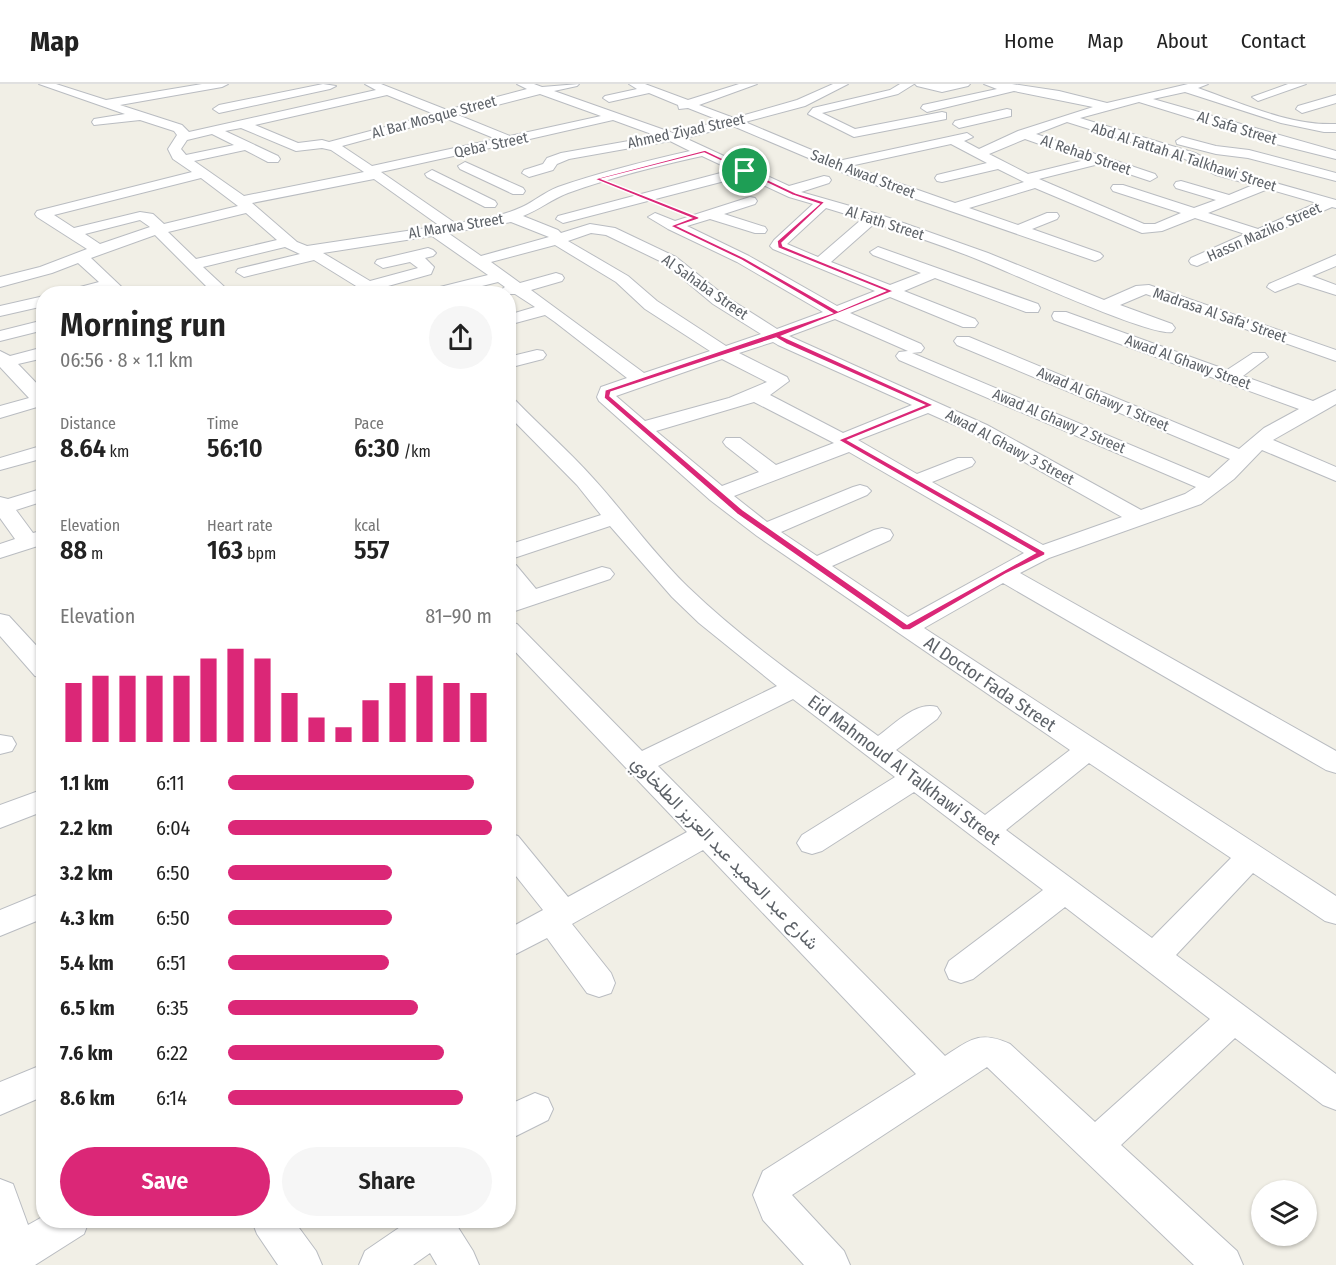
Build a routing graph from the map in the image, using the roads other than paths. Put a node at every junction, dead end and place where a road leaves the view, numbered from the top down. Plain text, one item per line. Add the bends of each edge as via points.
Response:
1 (45, 84) edge
2 (339, 84) edge
3 (523, 84) edge
4 (573, 84) edge
5 (634, 84) edge
6 (751, 84) edge
7 (842, 84) edge
8 (908, 84) edge
9 (921, 84) edge
10 (964, 84) edge
11 (990, 84) edge
12 (1202, 84) edge
13 (1300, 84) edge
14 (213, 85) edge
15 (380, 86) edge
16 (1135, 86) dead end
17 (868, 87) dead end
18 (1013, 88) junction
19 (1185, 88) junction
20 (649, 90) junction
21 (539, 91) junction
22 (894, 92) junction
23 (1043, 92) junction
24 (1164, 93) junction
25 (609, 99) dead end
26 (1140, 99) junction
27 (1336, 99) edge
28 (439, 100) dead end
29 (912, 101) dead end
30 (252, 102) junction
31 (109, 104) junction
32 (687, 104) junction
33 (423, 105) junction
34 (1291, 106) junction
35 (314, 107) junction
36 (1107, 107) junction
37 (927, 108) junction
38 (989, 108) dead end
39 (219, 109) dead end
40 (670, 109) dead end
41 (402, 110) dead end
42 (1087, 112) junction
43 (1007, 113) dead end
44 (447, 114) junction
45 (555, 114) dead end
46 (332, 115) dead end
47 (877, 115) dead end
48 (143, 116) junction
49 (942, 116) junction
50 (612, 117) junction
51 (1066, 118) junction
52 (1336, 118) edge
53 (98, 122) dead end
54 (734, 122) junction
55 (243, 124) junction
56 (582, 124) junction
57 (959, 124) junction
58 (898, 125) junction
59 (1330, 129) edge
60 (213, 130) junction
61 (488, 130) junction
62 (315, 131) dead end
63 (1022, 134) junction
64 (983, 136) junction
65 (183, 137) junction
66 (672, 137) junction
67 (774, 138) junction
68 (280, 140) junction
69 (951, 140) junction
70 (511, 141) junction
71 (753, 143) dead end
72 (331, 145) junction
73 (246, 146) junction
74 (1003, 146) junction
75 (469, 149) junction
76 (732, 149) dead end
77 (629, 152) dead end
78 (708, 153) junction
79 (978, 153) junction
80 (1336, 155) edge
81 (542, 156) junction
82 (432, 157) junction
83 (273, 159) dead end
84 (183, 160) junction
85 (1099, 160) junction
86 (357, 161) junction
87 (1199, 162) junction
88 (654, 163) junction
89 (1000, 164) junction
90 (836, 165) junction
91 (459, 168) junction
92 (1179, 168) dead end
93 (745, 171) junction
94 (373, 172) junction
95 (529, 173) dead end
96 (202, 174) junction
97 (422, 176) junction
98 (1336, 177) edge
99 (942, 178) dead end
100 (597, 179) junction
101 (824, 180) dead end
102 (1031, 180) junction
103 (390, 183) junction
104 (1181, 185) dead end
105 (1266, 185) junction
106 (518, 191) dead end
107 (558, 191) junction
108 (711, 191) dead end
109 (788, 191) junction
110 (1108, 192) junction
111 (644, 197) junction
112 (577, 199) dead end
113 (1229, 200) junction
114 (540, 201) junction
115 (1078, 202) junction
116 (823, 203) junction
117 (245, 204) junction
118 (490, 204) dead end
119 (1333, 204) edge
120 (954, 208) junction
121 (1194, 213) junction
122 (667, 214) junction
123 (703, 216) junction
124 (1052, 216) dead end
125 (513, 217) junction
126 (570, 217) junction
127 (873, 217) junction
128 (536, 225) junction
129 (452, 228) junction
130 (158, 229) junction
131 (433, 230) junction
132 (760, 230) dead end
133 (1018, 230) junction
134 (71, 232) junction
135 (1259, 234) junction
136 (558, 239) junction
137 (1047, 240) junction
138 (288, 242) junction
139 (97, 248) junction
140 (1027, 248) dead end
141 (878, 252) dead end
142 (311, 253) junction
143 (80, 256) junction
144 (1095, 256) dead end
145 (447, 259) junction
146 (1336, 260) edge
147 (1197, 261) dead end
148 (382, 262) dead end
149 (820, 263) junction
150 (192, 265) junction
151 (244, 272) dead end
152 (937, 273) junction
153 (1070, 276) dead end
154 (500, 277) junction
155 (1298, 277) junction
156 (18, 278) junction
157 (556, 278) dead end
158 (0, 282) edge
159 (1051, 284) junction
160 (113, 286) edge
161 (215, 286) edge
162 (367, 286) edge
163 (385, 286) edge
164 (463, 286) edge
165 (513, 286) edge
166 (1275, 287) dead end
167 (516, 288) joint
168 (1336, 290) edge
169 (891, 291) junction
170 (36, 295) edge
171 (36, 303) edge
172 (1104, 306) junction
173 (1032, 308) dead end
174 (548, 309) junction
175 (0, 311) edge
176 (837, 313) junction
177 (1060, 316) dead end
178 (516, 318) edge
179 (969, 322) dead end
180 (36, 327) edge
181 (1166, 328) dead end
182 (828, 333) dead end
183 (1269, 333) junction
184 (777, 335) junction
185 (0, 336) edge
186 (963, 341) dead end
187 (797, 347) junction
188 (726, 352) junction
189 (36, 355) edge
190 (537, 355) dead end
191 (1336, 357) edge
192 (516, 361) edge
193 (6, 368) edge
194 (1228, 376) junction
195 (641, 381) junction
196 (1086, 392) junction
197 (753, 394) junction
198 (36, 396) edge
199 (1336, 396) edge
200 (36, 403) edge
201 (930, 405) junction
202 (1057, 407) junction
203 (1315, 408) junction
204 (0, 412) edge
205 (516, 412) edge
206 (642, 428) junction
207 (1259, 441) junction
208 (733, 442) dead end
209 (846, 442) junction
210 (36, 453) edge
211 (1242, 457) junction
212 (965, 462) dead end
213 (0, 464) edge
214 (774, 474) junction
215 (1336, 475) edge
216 (917, 482) junction
217 (1213, 487) junction
218 (861, 491) dead end
219 (718, 495) junction
220 (36, 496) edge
221 (1, 506) edge
222 (614, 518) junction
223 (1141, 519) junction
224 (765, 531) junction
225 (882, 535) dead end
226 (36, 542) edge
227 (36, 543) edge
228 (516, 550) edge
229 (0, 551) edge
230 (1041, 553) junction
231 (814, 566) junction
232 (1003, 573) junction
233 (602, 574) dead end
234 (516, 579) edge
235 (516, 612) edge
236 (516, 618) edge
237 (0, 621) edge
238 (516, 627) edge
239 (907, 628) junction
240 (36, 661) edge
241 (795, 688) junction
242 (928, 713) dead end
243 (878, 750) junction
244 (1088, 750) junction
245 (1336, 763) edge
246 (639, 764) junction
247 (915, 778) junction
248 (36, 802) edge
249 (0, 816) edge
250 (985, 831) junction
251 (707, 834) junction
252 (812, 843) dead end
253 (516, 856) edge
254 (1251, 856) junction
255 (1064, 891) junction
256 (36, 908) edge
257 (1336, 912) edge
258 (558, 917) junction
259 (0, 924) edge
260 (516, 941) edge
261 (1153, 958) junction
262 (961, 970) dead end
263 (599, 982) dead end
264 (1234, 1017) junction
265 (942, 1077) junction
266 (36, 1083) edge
267 (1336, 1094) edge
268 (0, 1099) edge
269 (1094, 1146) junction
270 (0, 1197) edge
271 (59, 1228) edge
272 (276, 1228) edge
273 (429, 1228) edge
274 (436, 1228) edge
275 (8, 1259) edge
276 (302, 1265) edge
277 (379, 1265) edge
278 (459, 1265) edge
279 (830, 1265) edge
280 (1223, 1265) edge

1 - 31 street
2 - 30 street
3 - 21 street, Al Fath Street
4 - 21 street, Al Bar Mosque Street
5 - 20 street, Saleh Awad Street
6 - 32 street
7 - 54 street, Ahmed Ziyad Street via 801,103
8 - 22 street
9 - 10 street via 942,89
11 - 18 street
12 - 19 street
13 - 34 street via 1253,95
14 - 30 street
14 - 31 street
15 - 33 street
15 - 35 street
16 - 24 street
17 - 22 street
18 - 23 street
18 - 37 street
19 - 24 street
19 - 59 street
20 - 25 street
20 - 32 street, Saleh Awad Street
21 - 44 street, Al Bar Mosque Street
21 - 50 street, Al Fath Street
22 - 58 street via 814,114 854,134
23 - 36 street
23 - 38 street
24 - 26 street
26 - 36 street
26 - 80 street, Al Safa Street
27 - 34 street
28 - 33 street
29 - 37 street
30 - 39 street
31 - 48 street
32 - 40 street
32 - 54 street, Saleh Awad Street
33 - 41 street
33 - 44 street
34 - 52 street
35 - 46 street
35 - 55 street
36 - 42 street
37 - 49 street
42 - 51 street
42 - 98 street via 1210,149 1249,154
43 - 57 street
44 - 61 street
44 - 72 street, Al Bar Mosque Street
45 - 56 street
47 - 58 street
48 - 53 street
48 - 65 street via 182,131
49 - 57 street
49 - 58 street
50 - 56 street, Qeba' Street
50 - 66 street, Al Fath Street
51 - 63 street
51 - 87 street, Abd Al Fattah Al Talkhawi Street
54 - 66 street, Ahmed Ziyad Street
54 - 67 street, Saleh Awad Street
55 - 60 street
55 - 68 street, Al Bar Mosque Street
56 - 70 street, Qeba' Street
57 - 64 street
60 - 65 street
60 - 73 street
61 - 70 street
61 - 86 street
62 - 68 street
63 - 74 street
63 - 85 street, Al Rehab Street
64 - 69 street
64 - 74 street
65 - 84 street via 174,149
66 - 78 street, Al Fath Street
66 - 81 street, Ahmed Ziyad Street
67 - 71 street
67 - 90 street, Saleh Awad Street
68 - 72 street, Al Bar Mosque Street via 296,147
69 - 79 street
69 - 90 street
70 - 75 street, Qeba' Street
70 - 81 street
72 - 86 street
73 - 83 street
73 - 84 street
74 - 79 street
75 - 82 street, Qeba' Street
75 - 91 street via 487,160
76 - 78 street, Al Marwa Street
77 - 88 street
78 - 88 street, Al Marwa Street
78 - 93 street, Al Fath Street
79 - 89 street
81 - 95 street, Ahmed Ziyad Street via 548,167
82 - 91 street
82 - 94 street, Qeba' Street
84 - 96 street
85 - 102 street
85 - 110 street, Al Rehab Street via 1155,176
86 - 94 street
87 - 92 street
87 - 105 street, Abd Al Fattah Al Talkhawi Street
88 - 100 street, Al Marwa Street
89 - 99 street
89 - 102 street
90 - 120 street, Saleh Awad Street
91 - 97 street
91 - 106 street
93 - 109 street, Al Fath Street
93 - 111 street
94 - 103 street
94 - 117 street, Qeba' Street
96 - 117 street
96 - 134 street via 43,212
97 - 103 street
97 - 118 street
100 - 107 street, Al Marwa Street
100 - 111 street, Awad Al Ghawy 2 Street
101 - 109 street
102 - 115 street
102 - 120 street
103 - 129 street
104 - 113 street
105 - 113 street
105 - 119 street, Abd Al Fattah Al Talkhawi Street
107 - 112 street
107 - 114 street, Al Marwa Street
108 - 123 street via 745,202
109 - 116 street, Al Fath Street
110 - 115 street
110 - 121 street
111 - 122 street, Awad Al Ghawy 2 Street
111 - 126 street
113 - 121 street
114 - 125 street, Al Marwa Street
114 - 126 street
115 - 121 street via 1148,230
116 - 127 street, Al Fath Street
116 - 149 street via 778,246
117 - 130 street, Qeba' Street
117 - 138 street
119 - 135 street, Hassn Maziko Street
120 - 133 street, Saleh Awad Street
121 - 135 street
122 - 123 street
122 - 176 street, Awad Al Ghawy 2 Street
123 - 132 street
124 - 133 street
125 - 128 street
125 - 129 street, Al Marwa Street
126 - 128 street
127 - 149 street
127 - 159 street, Al Fath Street
128 - 136 street
129 - 131 street, Al Marwa Street
130 - 134 street via 148,217 140,216
130 - 139 street, Qeba' Street
130 - 150 street
131 - 142 street, Al Marwa Street
131 - 145 street
133 - 137 street, Saleh Awad Street
134 - 139 street
135 - 147 street, Hassn Maziko Street
136 - 145 street
136 - 184 street, Al Sahaba Street via 598,228 637,243 670,260 719,300
136 - 188 street via 613,272 651,305
137 - 140 street
137 - 144 street, Saleh Awad Street
138 - 142 street
138 - 150 street
139 - 143 street, Qeba' Street
141 - 152 street
142 - 151 street, Al Marwa Street
142 - 162 street
143 - 156 street, Qeba' Street
143 - 160 street
145 - 148 street
145 - 154 street
145 - 163 street
146 - 155 street
149 - 169 street
150 - 161 street
152 - 169 street
152 - 173 street
153 - 159 street
154 - 164 street
154 - 165 street
155 - 166 street
155 - 168 street
156 - 158 street, Qeba' Street
156 - 170 street
157 - 167 street
159 - 172 street, Al Fath Street
167 - 174 street
169 - 176 street
169 - 179 street
171 - 175 street
172 - 181 street, Al Fath Street
172 - 183 street, Madrasa Al Safa' Street via 1145,289
174 - 178 street
174 - 195 street
176 - 184 street
176 - 202 street, Awad Al Ghawy 2 Street via 910,352
177 - 194 street, Awad Al Ghawy Street
180 - 185 street
182 - 187 street
183 - 191 street, Madrasa Al Safa' Street
183 - 194 street
184 - 187 street, Awad Al Ghawy 3 Street
184 - 188 street
186 - 196 street, Awad Al Ghawy 1 Street
187 - 201 street, Awad Al Ghawy 3 Street
188 - 195 street
188 - 197 street via 780,381
189 - 193 street
190 - 192 street
193 - 198 street
194 - 203 street, Awad Al Ghawy Street
195 - 206 street, Al Doctor Fada Street via 608,391 608,399
196 - 202 street
196 - 211 street, Awad Al Ghawy 1 Street
197 - 206 street
197 - 209 street
199 - 203 street
200 - 204 street
201 - 209 street
201 - 223 street, Awad Al Ghawy 3 Street via 1005,442
202 - 217 street, Awad Al Ghawy 2 Street
203 - 207 street
205 - 222 street, Eid Mahmoud Al Talkhawi Street via 584,481
206 - 219 street, Al Doctor Fada Street
207 - 211 street
207 - 215 street
208 - 214 street
209 - 214 street
209 - 216 street
210 - 213 street
211 - 217 street
212 - 216 street
214 - 219 street
216 - 230 street
217 - 223 street
218 - 224 street
219 - 224 street, Al Doctor Fada Street
220 - 221 street
221 - 226 street
222 - 228 street
222 - 241 street, Eid Mahmoud Al Talkhawi Street via 680,592
223 - 230 street
224 - 231 street, Al Doctor Fada Street
225 - 231 street
227 - 229 street
230 - 232 street
231 - 239 street, Al Doctor Fada Street
232 - 239 street
232 - 245 street
233 - 236 street
234 - 235 street via 525,595
237 - 240 street
238 - 246 street, شارع عبد الحميد عبد العزيز الطلخاوي
239 - 244 street, Al Doctor Fada Street
241 - 243 street, Eid Mahmoud Al Talkhawi Street
241 - 246 street
242 - 243 street
243 - 247 street, Eid Mahmoud Al Talkhawi Street
244 - 250 street
244 - 254 street, Al Doctor Fada Street
246 - 251 street, شارع عبد الحميد عبد العزيز الطلخاوي
247 - 250 street, Eid Mahmoud Al Talkhawi Street
247 - 252 street
248 - 249 street
250 - 255 street, Eid Mahmoud Al Talkhawi Street
251 - 258 street
251 - 265 street, شارع عبد الحميد عبد العزيز الطلخاوي
253 - 258 street
254 - 257 street, Al Doctor Fada Street
254 - 261 street
255 - 261 street, Eid Mahmoud Al Talkhawi Street
255 - 262 street
256 - 259 street
258 - 260 street
258 - 263 street
261 - 264 street, Eid Mahmoud Al Talkhawi Street
264 - 267 street, Eid Mahmoud Al Talkhawi Street
264 - 269 street
265 - 269 street via 982,1051 990,1051
265 - 279 street via 776,1184 772,1195 777,1207
266 - 268 street
269 - 280 street
270 - 275 street
271 - 275 street
272 - 276 street
273 - 277 street
274 - 278 street

